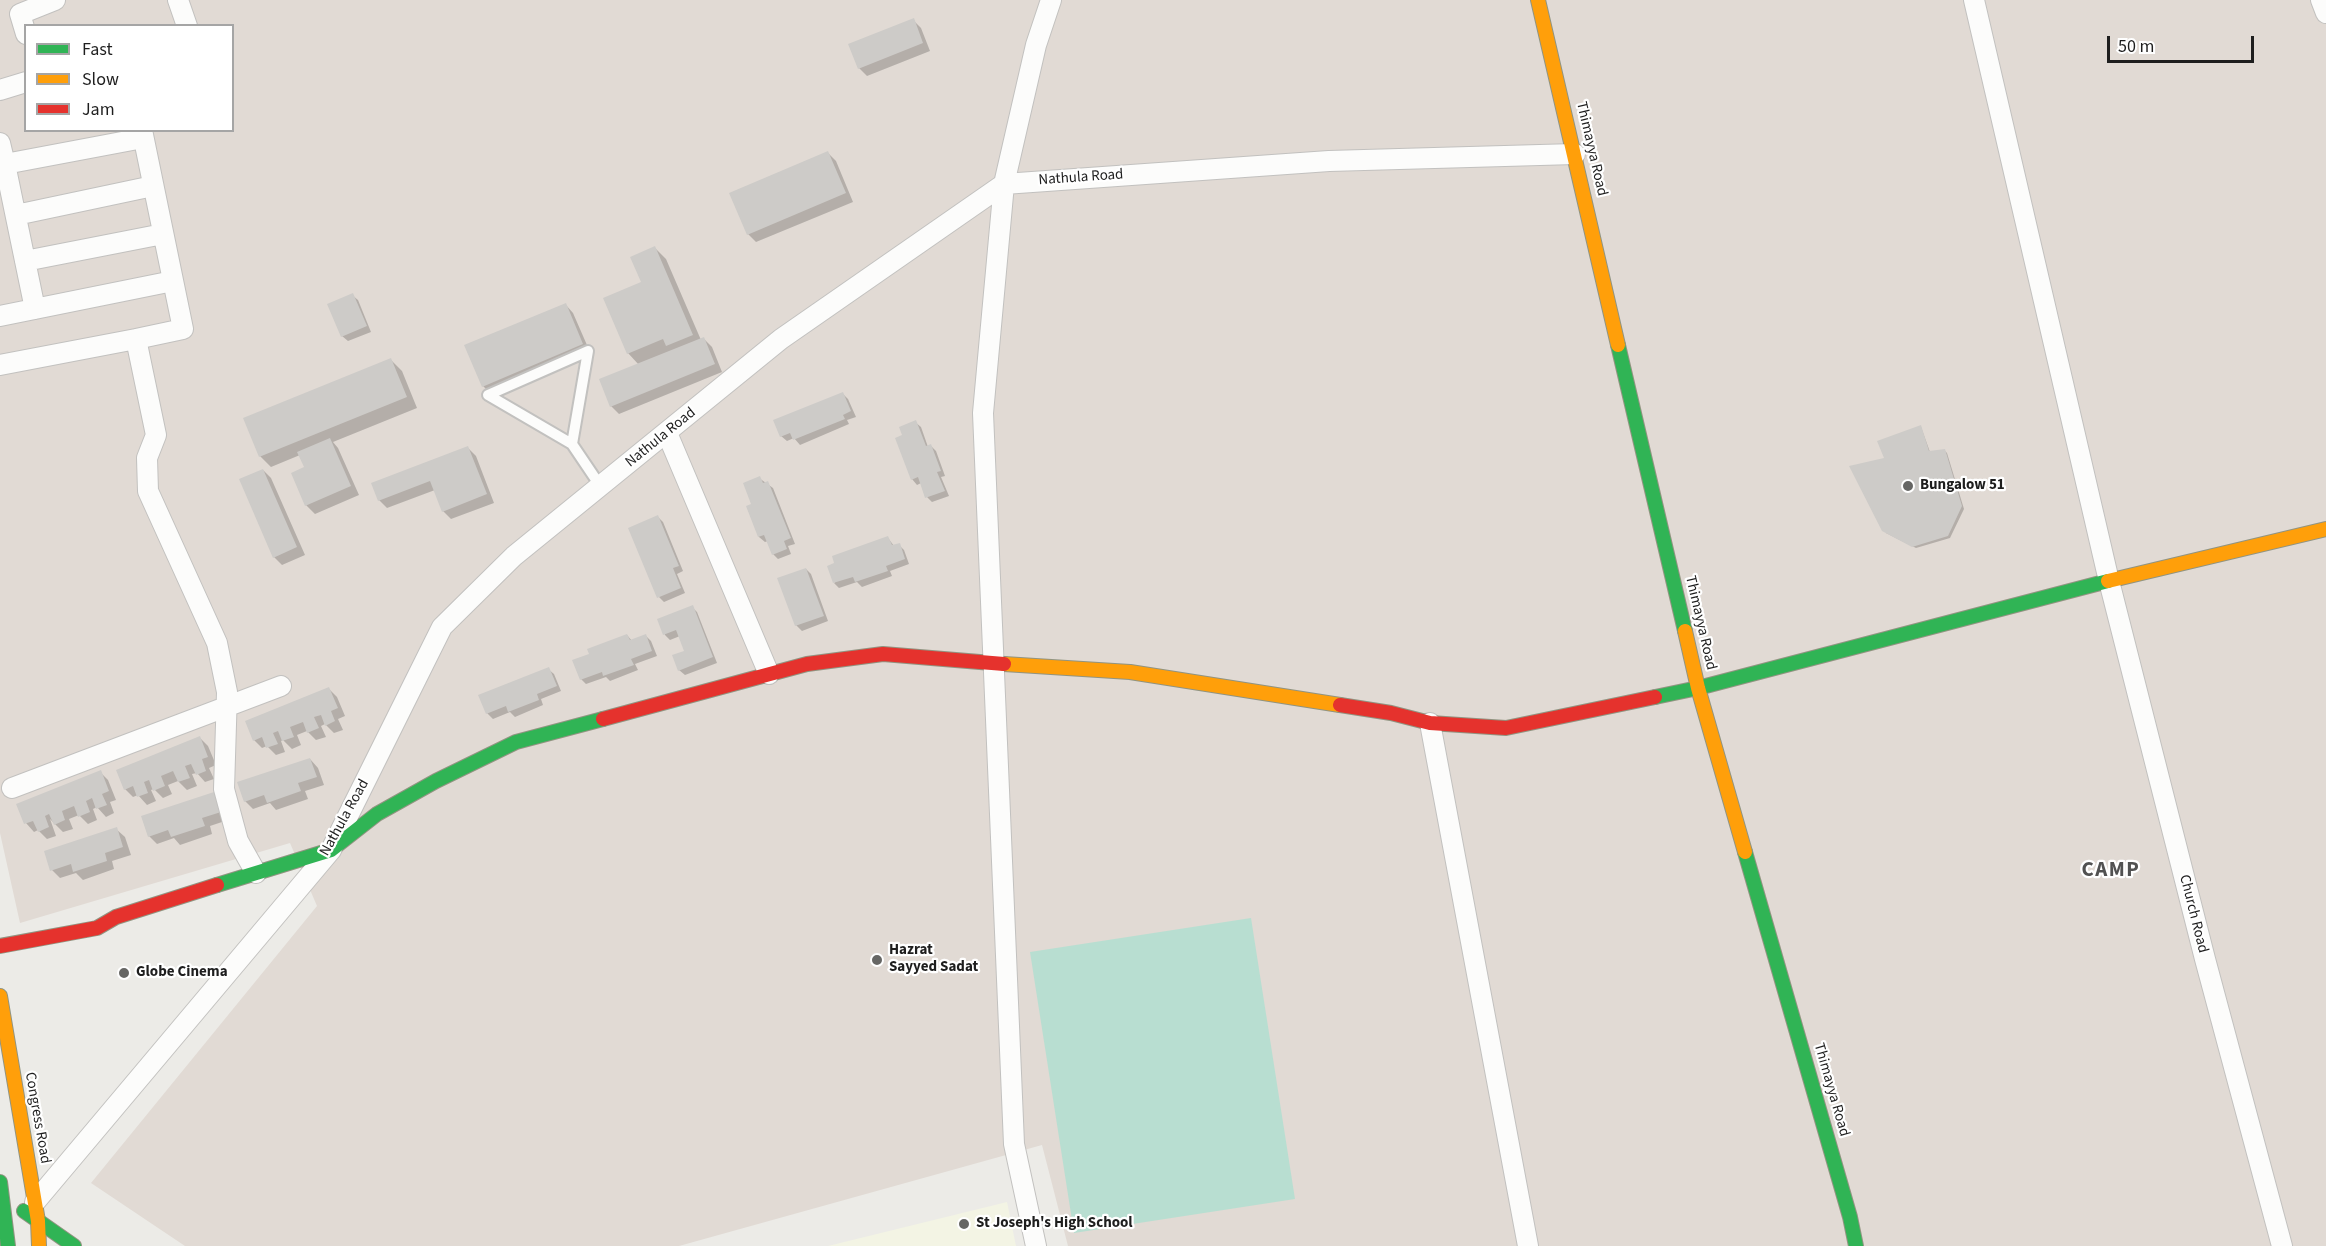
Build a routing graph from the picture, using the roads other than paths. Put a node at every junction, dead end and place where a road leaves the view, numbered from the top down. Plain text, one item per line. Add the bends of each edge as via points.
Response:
1 (55, 0) edge
2 (178, 0) edge
3 (1051, 0) edge
4 (1538, 0) edge
5 (1974, 0) edge
6 (2321, 0) edge
7 (2326, 13) edge
8 (186, 24) edge
9 (24, 27) edge
10 (24, 83) edge
11 (0, 90) edge
12 (142, 134) edge
13 (0, 143) edge
14 (1575, 154) junction
15 (5, 164) junction
16 (1004, 184) junction
17 (153, 186) junction
18 (16, 215) junction
19 (164, 234) junction
20 (25, 261) junction
21 (173, 281) junction
22 (35, 309) junction
23 (0, 316) edge
24 (136, 339) junction
25 (0, 365) edge
26 (667, 433) junction
27 (572, 444) junction
28 (601, 487) junction
29 (2326, 529) edge
30 (2109, 581) junction
31 (995, 663) junction
32 (769, 674) junction
33 (281, 686) dead end
34 (1698, 688) junction
35 (227, 707) junction
36 (1430, 723) junction
37 (12, 788) dead end
38 (331, 850) junction
39 (256, 873) junction
40 (0, 946) edge
41 (0, 996) edge
42 (0, 1182) edge
43 (1, 1196) edge
44 (36, 1211) junction
45 (8, 1246) edge
46 (39, 1246) edge
47 (74, 1246) edge
48 (1036, 1246) edge
49 (1527, 1246) edge
50 (1856, 1246) edge
51 (2282, 1246) edge

1 - 9 street via 20,14
2 - 8 street
3 - 16 street via 1036,45
4 - 14 main road, Thimayya Road
5 - 30 street, Church Road
6 - 7 street
10 - 11 street
12 - 15 street
12 - 17 street
13 - 15 street
14 - 16 street, Nathula Road via 1329,161
14 - 34 main road, Thimayya Road
15 - 18 street
16 - 26 street, Nathula Road via 781,339
16 - 31 street via 983,413
17 - 18 street
17 - 19 street
18 - 20 street
19 - 20 street
19 - 21 street
20 - 22 street
21 - 22 street
21 - 24 street via 183,329
22 - 23 street
24 - 25 street
24 - 35 street via 156,435 147,458 148,491 217,643
26 - 28 street, Nathula Road
26 - 32 street
27 - 27 lane via 507,406 488,395 588,351
27 - 28 lane
28 - 38 street, Nathula Road via 514,556 442,627
29 - 30 main road
30 - 34 main road
30 - 51 street, Church Road
31 - 32 main road via 883,654 807,664
31 - 36 main road via 1130,672 1391,713
31 - 48 street via 1014,1144
32 - 38 main road via 516,742 377,814
33 - 35 street
34 - 36 main road via 1506,728
34 - 50 main road, Thimayya Road
35 - 37 street
35 - 39 street via 224,789 238,841
36 - 49 street
38 - 39 main road
38 - 44 street, Nathula Road
39 - 40 main road via 116,917 97,928
41 - 44 main road, Congress Road
42 - 43 main road
43 - 44 main road
43 - 45 main road
44 - 46 main road, Congress Road
44 - 47 main road

